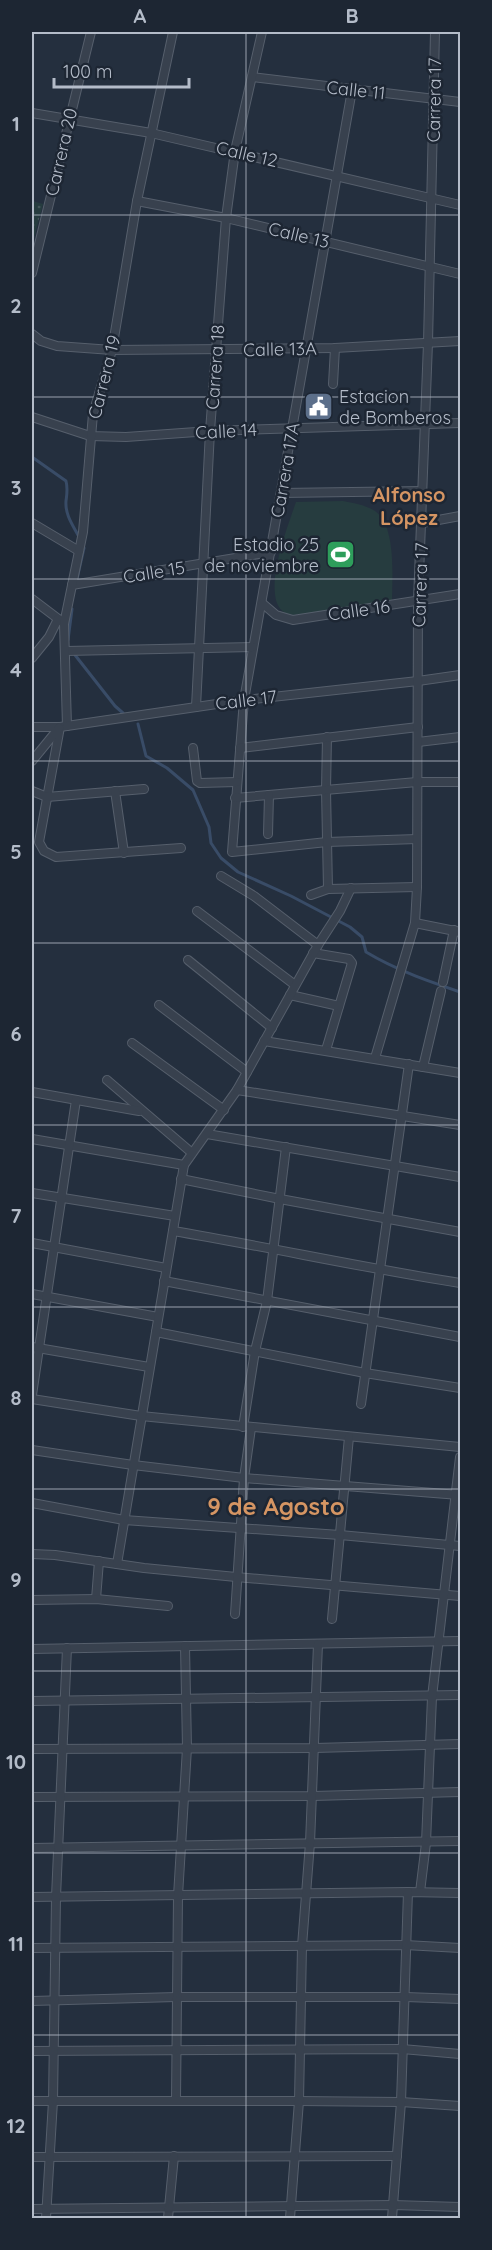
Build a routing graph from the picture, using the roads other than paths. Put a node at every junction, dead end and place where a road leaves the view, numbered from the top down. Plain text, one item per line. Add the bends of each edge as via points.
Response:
1 (91, 32) edge
2 (173, 32) edge
3 (262, 32) edge
4 (435, 32) edge
5 (252, 77) junction
6 (352, 90) junction
7 (434, 98) junction
8 (460, 102) edge
9 (32, 113) edge
10 (69, 118) junction
11 (151, 133) junction
12 (235, 151) junction
13 (337, 176) junction
14 (432, 199) junction
15 (137, 201) junction
16 (460, 205) edge
17 (226, 218) junction
18 (326, 242) junction
19 (431, 267) junction
20 (32, 273) edge
21 (460, 274) edge
22 (32, 334) edge
23 (460, 341) edge
24 (428, 343) junction
25 (307, 348) junction
26 (335, 348) junction
27 (112, 350) junction
28 (217, 350) junction
29 (333, 384) dead end
30 (32, 417) edge
31 (460, 423) edge
32 (426, 425) junction
33 (292, 428) junction
34 (210, 431) junction
35 (90, 436) junction
36 (423, 491) junction
37 (281, 493) junction
38 (460, 516) edge
39 (32, 523) edge
40 (422, 523) junction
41 (79, 551) junction
42 (271, 552) junction
43 (203, 564) junction
44 (72, 585) junction
45 (460, 594) edge
46 (32, 599) edge
47 (418, 601) junction
48 (262, 603) junction
49 (61, 621) junction
50 (254, 647) junction
51 (199, 650) junction
52 (66, 651) junction
53 (32, 658) edge
54 (460, 675) edge
55 (418, 681) junction
56 (244, 700) junction
57 (196, 707) junction
58 (32, 727) edge
59 (63, 727) junction
60 (418, 727) junction
61 (327, 737) junction
62 (460, 737) edge
63 (418, 742) junction
64 (193, 748) dead end
65 (240, 748) junction
66 (32, 761) edge
67 (237, 782) junction
68 (417, 782) junction
69 (460, 782) edge
70 (144, 789) dead end
71 (326, 790) junction
72 (32, 791) edge
73 (116, 791) junction
74 (269, 795) junction
75 (47, 797) junction
76 (236, 798) junction
77 (268, 834) dead end
78 (417, 839) junction
79 (327, 842) junction
80 (181, 848) dead end
81 (124, 853) junction
82 (221, 876) dead end
83 (417, 887) junction
84 (351, 888) junction
85 (328, 889) junction
86 (311, 895) dead end
87 (197, 911) dead end
88 (415, 923) junction
89 (457, 931) edge
90 (318, 945) junction
91 (313, 953) junction
92 (188, 960) dead end
93 (443, 982) dead end
94 (295, 985) junction
95 (441, 991) dead end
96 (290, 995) junction
97 (159, 1005) dead end
98 (339, 1006) junction
99 (272, 1028) junction
100 (264, 1041) junction
101 (132, 1043) dead end
102 (326, 1050) junction
103 (375, 1058) junction
104 (409, 1064) junction
105 (423, 1067) junction
106 (247, 1072) junction
107 (460, 1073) edge
108 (107, 1080) dead end
109 (237, 1090) junction
110 (32, 1092) edge
111 (76, 1100) junction
112 (224, 1110) junction
113 (141, 1111) junction
114 (402, 1116) junction
115 (460, 1125) edge
116 (207, 1134) junction
117 (32, 1139) edge
118 (70, 1146) junction
119 (286, 1147) junction
120 (192, 1153) junction
121 (184, 1165) junction
122 (394, 1166) junction
123 (460, 1177) edge
124 (181, 1179) junction
125 (32, 1193) edge
126 (63, 1198) junction
127 (280, 1199) junction
128 (175, 1216) junction
129 (387, 1217) junction
130 (172, 1231) junction
131 (460, 1232) edge
132 (32, 1243) edge
133 (54, 1247) junction
134 (273, 1248) junction
135 (166, 1268) junction
136 (380, 1270) junction
137 (164, 1281) junction
138 (460, 1283) edge
139 (32, 1294) edge
140 (46, 1296) junction
141 (267, 1301) junction
142 (158, 1317) junction
143 (372, 1321) junction
144 (156, 1332) junction
145 (460, 1337) edge
146 (35, 1347) edge
147 (255, 1351) junction
148 (149, 1367) junction
149 (365, 1372) junction
150 (460, 1388) edge
151 (32, 1395) edge
152 (32, 1400) edge
153 (361, 1404) dead end
154 (141, 1416) junction
155 (247, 1428) junction
156 (349, 1437) junction
157 (460, 1447) edge
158 (32, 1450) edge
159 (460, 1457) edge
160 (133, 1465) junction
161 (244, 1478) junction
162 (345, 1485) junction
163 (458, 1495) edge
164 (32, 1503) edge
165 (124, 1520) junction
166 (240, 1528) junction
167 (340, 1535) junction
168 (450, 1545) junction
169 (460, 1546) edge
170 (32, 1554) edge
171 (99, 1562) junction
172 (117, 1564) junction
173 (236, 1577) junction
174 (336, 1585) junction
175 (444, 1595) junction
176 (460, 1596) edge
177 (96, 1599) junction
178 (32, 1600) edge
179 (168, 1606) dead end
180 (235, 1614) dead end
181 (332, 1619) dead end
182 (438, 1641) junction
183 (460, 1641) edge
184 (318, 1644) junction
185 (185, 1646) junction
186 (67, 1648) junction
187 (32, 1649) edge
188 (460, 1695) edge
189 (432, 1697) junction
190 (187, 1698) junction
191 (316, 1698) junction
192 (32, 1701) edge
193 (65, 1701) junction
194 (460, 1744) edge
195 (430, 1746) junction
196 (187, 1748) junction
197 (315, 1748) junction
198 (32, 1749) edge
199 (62, 1749) junction
200 (460, 1792) edge
201 (428, 1793) junction
202 (183, 1795) junction
203 (313, 1796) junction
204 (32, 1797) edge
205 (61, 1797) junction
206 (460, 1841) edge
207 (426, 1842) junction
208 (310, 1843) junction
209 (180, 1845) junction
210 (32, 1848) edge
211 (58, 1848) junction
212 (408, 1892) junction
213 (420, 1892) junction
214 (460, 1893) edge
215 (305, 1895) junction
216 (178, 1896) junction
217 (32, 1897) edge
218 (56, 1897) junction
219 (405, 1945) junction
220 (302, 1946) junction
221 (55, 1947) junction
222 (32, 1948) edge
223 (177, 1948) junction
224 (460, 1948) edge
225 (176, 1997) junction
226 (406, 1997) junction
227 (300, 1998) junction
228 (460, 1999) edge
229 (55, 2000) junction
230 (32, 2001) edge
231 (176, 2049) junction
232 (301, 2049) junction
233 (402, 2049) junction
234 (32, 2051) edge
235 (54, 2051) junction
236 (460, 2054) edge
237 (176, 2100) junction
238 (32, 2101) edge
239 (53, 2101) junction
240 (299, 2101) junction
241 (401, 2102) junction
242 (460, 2106) edge
243 (296, 2155) junction
244 (174, 2156) junction
245 (397, 2156) junction
246 (32, 2157) edge
247 (49, 2157) junction
248 (393, 2205) junction
249 (291, 2206) junction
250 (170, 2207) junction
251 (460, 2207) edge
252 (46, 2208) junction
253 (32, 2209) edge
254 (46, 2218) edge
255 (168, 2218) edge
256 (290, 2218) edge
257 (392, 2218) edge

1 - 10 street, Carrera 20
2 - 11 street, Carrera 19
3 - 5 street, Carrera 18
4 - 7 street, Carrera 17
5 - 6 street, Calle 11
5 - 12 street, Carrera 18
6 - 7 street, Calle 11
6 - 13 street, Carrera 17A
7 - 8 street, Calle 11
7 - 14 street, Carrera 17
9 - 10 street, Calle 12
10 - 11 street, Calle 12
10 - 20 street, Carrera 20
11 - 12 street, Calle 12
11 - 15 street, Carrera 19
12 - 13 street, Calle 12
12 - 17 street, Carrera 18
13 - 14 street, Calle 12
13 - 18 street, Carrera 17A
14 - 16 street, Calle 12
14 - 19 street, Carrera 17
15 - 17 street, Calle 13
15 - 27 street, Carrera 19
17 - 18 street, Calle 13
17 - 28 street, Carrera 18
18 - 19 street, Calle 13
18 - 25 street, Carrera 17A
19 - 21 street, Calle 13
19 - 24 street, Carrera 17
22 - 27 street, Calle 13A via 57,346
23 - 24 street, Calle 13A
24 - 26 street, Calle 13A
24 - 32 street, Carrera 17
25 - 26 street, Calle 13A
25 - 28 street, Calle 13A
25 - 33 street, Carrera 17A
26 - 29 street
27 - 28 street, Calle 13A
27 - 35 street, Carrera 19
28 - 34 street, Carrera 18
30 - 35 street, Calle 14
31 - 32 street, Calle 14
32 - 33 street, Calle 14
32 - 36 street, Carrera 17
33 - 34 street, Calle 14
33 - 37 street, Carrera 17A
34 - 35 street, Calle 14
34 - 43 street, Carrera 18
35 - 41 street, Carrera 19
36 - 37 street
36 - 40 street, Carrera 17
37 - 42 street, Carrera 17A
38 - 40 street
39 - 41 street
40 - 47 street, Carrera 17
41 - 44 street, Carrera 19
42 - 43 street, Calle 15
42 - 48 street, Carrera 17A
43 - 44 street, Calle 15
43 - 51 street, Carrera 18
44 - 49 street, Carrera 19
45 - 47 street, Calle 16
46 - 49 street
47 - 48 street, Calle 16 via 293,620 276,615
47 - 55 street, Carrera 17
48 - 50 street, Carrera 17A
49 - 52 street, Carrera 19
49 - 53 street
50 - 51 street
50 - 56 street, Carrera 17A
51 - 52 street
51 - 57 street, Carrera 18
52 - 59 street, Carrera 19
54 - 55 street, Calle 17
55 - 56 street, Calle 17
55 - 60 street, Carrera 17
56 - 57 street, Calle 17
56 - 65 street, Carrera 17A
57 - 59 street, Calle 17
58 - 59 street, Calle 17
59 - 66 street
59 - 75 street, Carrera 19
60 - 61 street
60 - 63 street, Carrera 17
61 - 65 street
61 - 71 street
62 - 63 street
63 - 68 street, Carrera 17
64 - 67 street via 197,781
65 - 67 street, Carrera 17A
67 - 76 street, Carrera 17A
68 - 69 street
68 - 71 street
68 - 78 street, Carrera 17
70 - 73 street
71 - 74 street
71 - 79 street
72 - 75 street
73 - 75 street
73 - 81 street
74 - 76 street
74 - 77 street
75 - 81 street, Carrera 19 via 39,842 44,851 56,857
76 - 79 street, Carrera 17A via 232,852
78 - 79 street
78 - 83 street, Carrera 17
79 - 85 street
80 - 81 street
82 - 90 street
83 - 84 street
83 - 88 street, Carrera 17
84 - 85 street
84 - 90 street
85 - 86 street
87 - 94 street
88 - 89 street
88 - 103 street, Carrera 17
89 - 93 street
90 - 91 street
91 - 94 street
91 - 98 street via 350,959 352,963
92 - 99 street
94 - 96 street
95 - 105 street
96 - 98 street
96 - 99 street
97 - 106 street
98 - 102 street
99 - 100 street
100 - 102 street
100 - 106 street
101 - 112 street
102 - 103 street
103 - 104 street
104 - 105 street
104 - 114 street
105 - 107 street
106 - 109 street
108 - 113 street
109 - 112 street
109 - 114 street
110 - 111 street
111 - 113 street
111 - 118 street
112 - 116 street
113 - 120 street
114 - 115 street
114 - 122 street
116 - 119 street
116 - 120 street
117 - 118 street
118 - 121 street
118 - 126 street
119 - 122 street
119 - 127 street
120 - 121 street
121 - 124 street
122 - 123 street
122 - 129 street
124 - 127 street
124 - 128 street
125 - 126 street
126 - 128 street
126 - 133 street
127 - 129 street
127 - 134 street
128 - 130 street
129 - 131 street
129 - 136 street
130 - 134 street
130 - 135 street
132 - 133 street
133 - 135 street
133 - 140 street
134 - 136 street
134 - 141 street
135 - 137 street
136 - 138 street
136 - 143 street
137 - 141 street
137 - 142 street
139 - 140 street
140 - 142 street
140 - 146 street
141 - 143 street
141 - 147 street
142 - 144 street
143 - 145 street
143 - 149 street
144 - 147 street
144 - 148 street
146 - 148 street
146 - 151 street
147 - 149 street
147 - 155 street
148 - 154 street
149 - 150 street
149 - 153 street
152 - 154 street
154 - 155 street
154 - 160 street
155 - 156 street
155 - 161 street
156 - 157 street
156 - 162 street
158 - 160 street
159 - 163 street
160 - 161 street
160 - 165 street
161 - 162 street
161 - 166 street
162 - 163 street
162 - 167 street
163 - 168 street
164 - 165 street
165 - 166 street
165 - 172 street
166 - 167 street
166 - 173 street
167 - 168 street
167 - 174 street
168 - 169 street
168 - 175 street
170 - 171 street
171 - 172 street
171 - 177 street
172 - 173 street
173 - 174 street
173 - 180 street
174 - 175 street
174 - 181 street
175 - 176 street
175 - 182 street
177 - 178 street
177 - 179 street
182 - 183 street
182 - 184 street
182 - 189 street
184 - 185 street
184 - 191 street
185 - 186 street
185 - 190 street
186 - 187 street
186 - 193 street
188 - 189 street
189 - 191 street
189 - 195 street
190 - 191 street
190 - 193 street
190 - 196 street
191 - 197 street
192 - 193 street
193 - 199 street
194 - 195 street
195 - 197 street
195 - 201 street
196 - 197 street
196 - 199 street
196 - 202 street
197 - 203 street
198 - 199 street
199 - 205 street
200 - 201 street
201 - 203 street
201 - 207 street
202 - 203 street
202 - 205 street
202 - 209 street
203 - 208 street
204 - 205 street
205 - 211 street
206 - 207 street
207 - 208 street
207 - 213 street
208 - 209 street
208 - 215 street
209 - 211 street
209 - 216 street
210 - 211 street
211 - 218 street
212 - 213 street
212 - 215 street
212 - 219 street
213 - 214 street
215 - 216 street
215 - 220 street
216 - 218 street
216 - 223 street
217 - 218 street
218 - 221 street
219 - 220 street
219 - 224 street
219 - 226 street
220 - 223 street
220 - 227 street
221 - 222 street
221 - 223 street
221 - 229 street
223 - 225 street
225 - 227 street
225 - 229 street
225 - 231 street
226 - 227 street
226 - 228 street
226 - 233 street
227 - 232 street
229 - 230 street
229 - 235 street
231 - 232 street
231 - 235 street
231 - 237 street
232 - 233 street
232 - 240 street
233 - 236 street
233 - 241 street
234 - 235 street
235 - 239 street
237 - 239 street
237 - 240 street
238 - 239 street
239 - 247 street
240 - 241 street
240 - 243 street
241 - 242 street
241 - 245 street
243 - 244 street
243 - 245 street
243 - 249 street
244 - 247 street
244 - 250 street
245 - 248 street
246 - 247 street
247 - 252 street
248 - 249 street
248 - 251 street
248 - 257 street
249 - 250 street
249 - 256 street
250 - 252 street
250 - 255 street
252 - 253 street
252 - 254 street

